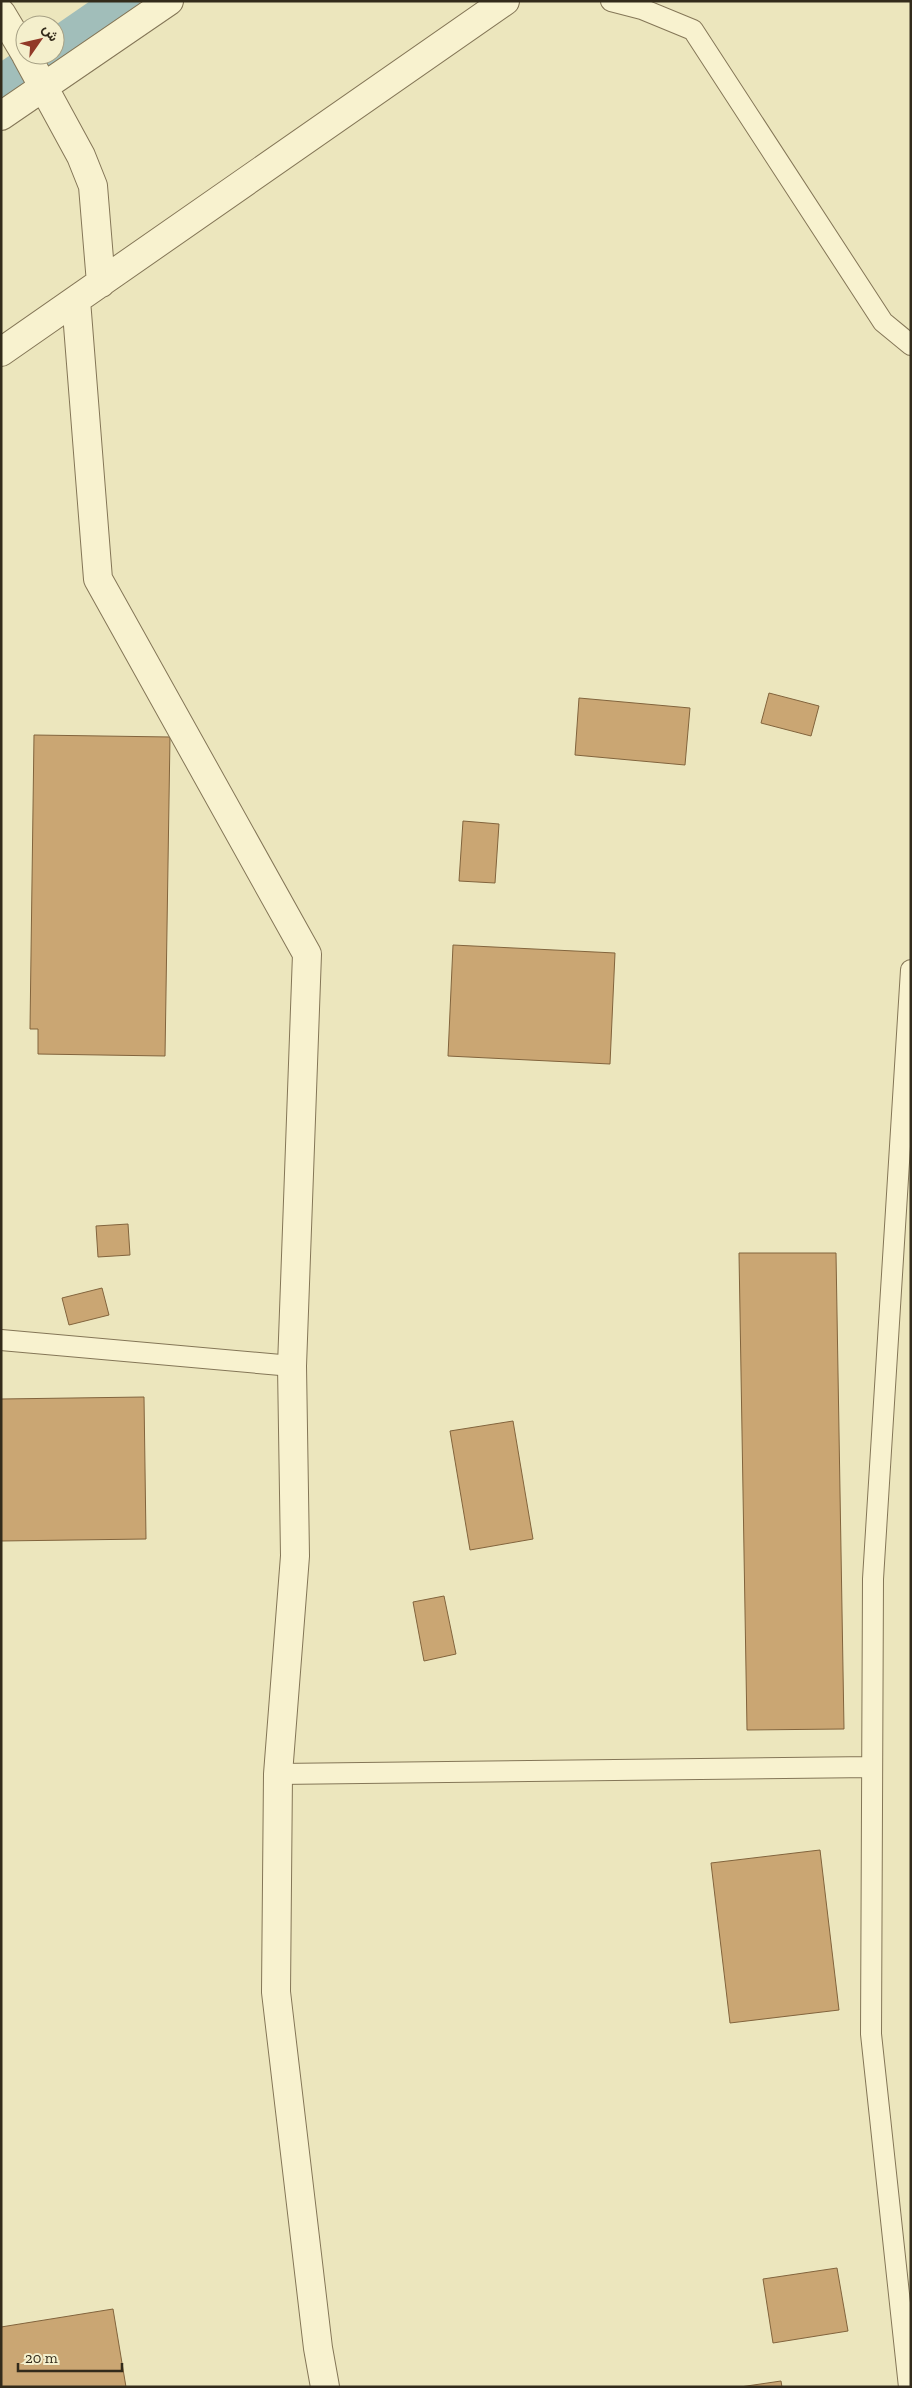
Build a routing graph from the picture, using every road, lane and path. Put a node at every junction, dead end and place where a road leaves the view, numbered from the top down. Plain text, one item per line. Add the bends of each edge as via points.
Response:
1 (169, 1) edge
2 (505, 1) edge
3 (611, 1) edge
4 (1, 13) edge
5 (15, 36) edge
6 (32, 65) edge
7 (44, 87) junction
8 (1, 116) edge
9 (101, 283) junction
10 (76, 300) junction
11 (911, 345) edge
12 (1, 352) edge
13 (911, 970) edge
14 (1, 1340) edge
15 (292, 1366) junction
16 (872, 1767) junction
17 (278, 1774) junction
18 (325, 2387) edge
19 (909, 2387) edge

1 - 7 street
2 - 9 street
3 - 11 lane via 642,9 693,30 883,322
4 - 5 street
6 - 7 street
7 - 8 street
7 - 9 street via 81,156 93,186
9 - 10 street
10 - 12 street
10 - 15 street via 98,579 307,954
13 - 16 lane via 873,1579
14 - 15 lane
15 - 17 street via 295,1556
16 - 17 lane
16 - 19 lane via 871,2034
17 - 18 street via 276,1992

